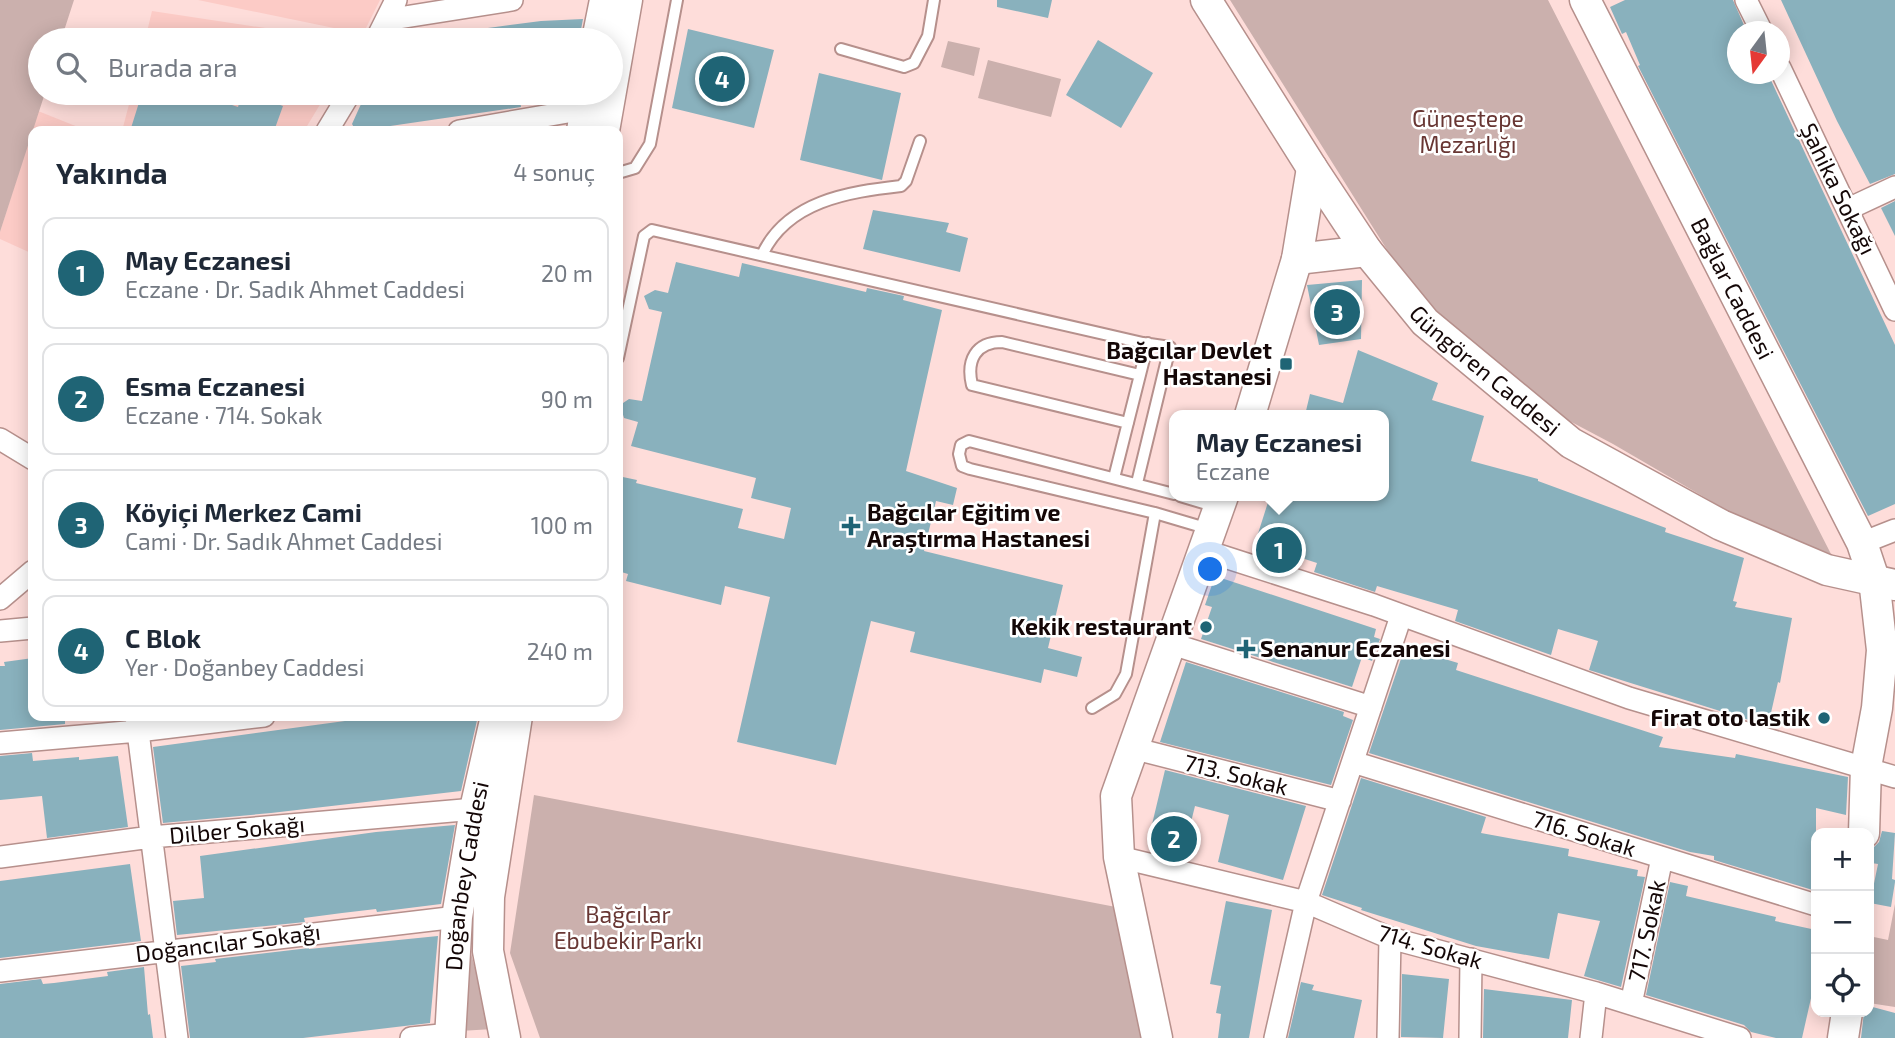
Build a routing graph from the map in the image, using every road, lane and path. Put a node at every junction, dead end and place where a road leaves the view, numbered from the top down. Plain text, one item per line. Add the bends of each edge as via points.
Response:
1 (396, 0) edge
2 (512, 0) edge
3 (605, 0) edge
4 (627, 0) edge
5 (677, 0) edge
6 (934, 0) edge
7 (1206, 0) edge
8 (1585, 0) edge
9 (1746, 0) edge
10 (386, 20) junction
11 (1756, 21) edge
12 (382, 28) edge
13 (599, 28) edge
14 (622, 28) edge
15 (841, 49) dead end
16 (1788, 84) edge
17 (343, 105) edge
18 (609, 105) edge
19 (585, 111) edge
20 (330, 126) edge
21 (490, 126) edge
22 (605, 126) edge
23 (920, 141) dead end
24 (1312, 168) junction
25 (623, 172) edge
26 (1895, 187) edge
27 (1848, 209) junction
28 (1367, 251) junction
29 (762, 255) junction
30 (1297, 260) junction
31 (1895, 310) edge
32 (623, 335) edge
33 (1148, 343) junction
34 (1140, 375) junction
35 (1252, 410) edge
36 (1128, 423) junction
37 (0, 439) edge
38 (28, 456) edge
39 (1114, 478) junction
40 (1137, 483) junction
41 (1169, 493) edge
42 (1187, 501) edge
43 (1155, 513) junction
44 (1214, 521) edge
45 (1895, 530) edge
46 (1862, 543) junction
47 (28, 575) edge
48 (1884, 582) edge
49 (0, 599) edge
50 (1402, 615) junction
51 (28, 628) edge
52 (0, 631) edge
53 (1169, 643) junction
54 (1371, 707) junction
55 (1092, 708) dead end
56 (173, 721) edge
57 (495, 721) edge
58 (516, 721) edge
59 (137, 723) edge
60 (0, 743) edge
61 (1132, 748) junction
62 (1353, 762) junction
63 (1866, 768) junction
64 (1895, 777) edge
65 (1339, 802) junction
66 (475, 809) junction
67 (1864, 828) edge
68 (151, 837) junction
69 (0, 857) edge
70 (1119, 857) junction
71 (1662, 858) junction
72 (1306, 902) junction
73 (1811, 903) edge
74 (457, 917) junction
75 (1390, 938) junction
76 (166, 950) junction
77 (1471, 959) junction
78 (0, 971) edge
79 (1596, 993) junction
80 (1631, 1004) junction
81 (1846, 1017) edge
82 (1704, 1033) edge
83 (450, 1036) edge
84 (177, 1038) edge
85 (411, 1038) edge
86 (505, 1038) edge
87 (1157, 1038) edge
88 (1275, 1038) edge
89 (1388, 1038) edge
90 (1470, 1038) edge
91 (1591, 1038) edge
92 (1740, 1038) edge
93 (1843, 1038) edge

1 - 10 street
2 - 10 street
3 - 13 street
4 - 14 street
5 - 25 lane via 650,144 635,168
6 - 15 lane via 928,36 914,63 904,67
7 - 24 street, Güngören Caddesi
8 - 46 street, Bağlar Caddesi
9 - 11 street
10 - 12 street
16 - 27 street, Şahika Sokağı
17 - 20 street
18 - 22 street
19 - 21 street
23 - 29 lane via 901,186 814,204 785,222
24 - 28 street, Güngören Caddesi
24 - 30 street
26 - 27 street
27 - 31 street, Şahika Sokağı
28 - 30 street
28 - 48 street, Güngören Caddesi via 1425,322 1571,443 1721,525 1828,569
29 - 32 lane via 652,230 644,236
29 - 33 lane
30 - 35 street
33 - 34 lane
33 - 40 lane via 1170,347
34 - 36 lane
34 - 36 lane via 1002,342 986,343 976,351 973,362 971,379 977,387
36 - 39 lane
37 - 38 street
39 - 40 lane
39 - 43 lane via 969,441 961,445 959,454 962,466 970,469
40 - 41 lane
42 - 44 lane
43 - 44 lane
43 - 55 lane via 1126,674 1115,694
44 - 50 street
44 - 53 street
45 - 46 street
46 - 48 street, Bağlar Caddesi
47 - 49 street
48 - 63 street, Bağlar Caddesi via 1877,708
50 - 54 street
50 - 63 street via 1629,698
51 - 52 street
53 - 54 street
53 - 61 street
54 - 62 street
56 - 59 street
57 - 66 street, Doğanbey Caddesi
58 - 86 street, Doğanbey Caddesi via 489,897 488,951
59 - 60 street
59 - 68 street
61 - 65 street, 713. Sokak
61 - 70 street via 1116,796
62 - 65 street
62 - 71 street, 716. Sokak
63 - 64 street
63 - 67 street, Bağlar Caddesi
65 - 72 street
66 - 68 street, Dilber Sokağı
66 - 74 street, Doğanbey Caddesi
68 - 69 street, Dilber Sokağı
68 - 76 street
70 - 72 street, 714. Sokak
70 - 87 street
71 - 73 street, 716. Sokak
71 - 80 street, 717. Sokak
72 - 75 street, 714. Sokak
72 - 88 street
74 - 76 street, Doğancılar Sokağı
74 - 83 street, Doğanbey Caddesi
75 - 77 street, 714. Sokak
75 - 89 street
76 - 78 street, Doğancılar Sokağı
76 - 84 street
77 - 79 street, 714. Sokak
77 - 90 street
79 - 80 street, 714. Sokak
79 - 91 street
80 - 82 street, 714. Sokak
81 - 93 street
82 - 92 street, 714. Sokak
83 - 85 street

